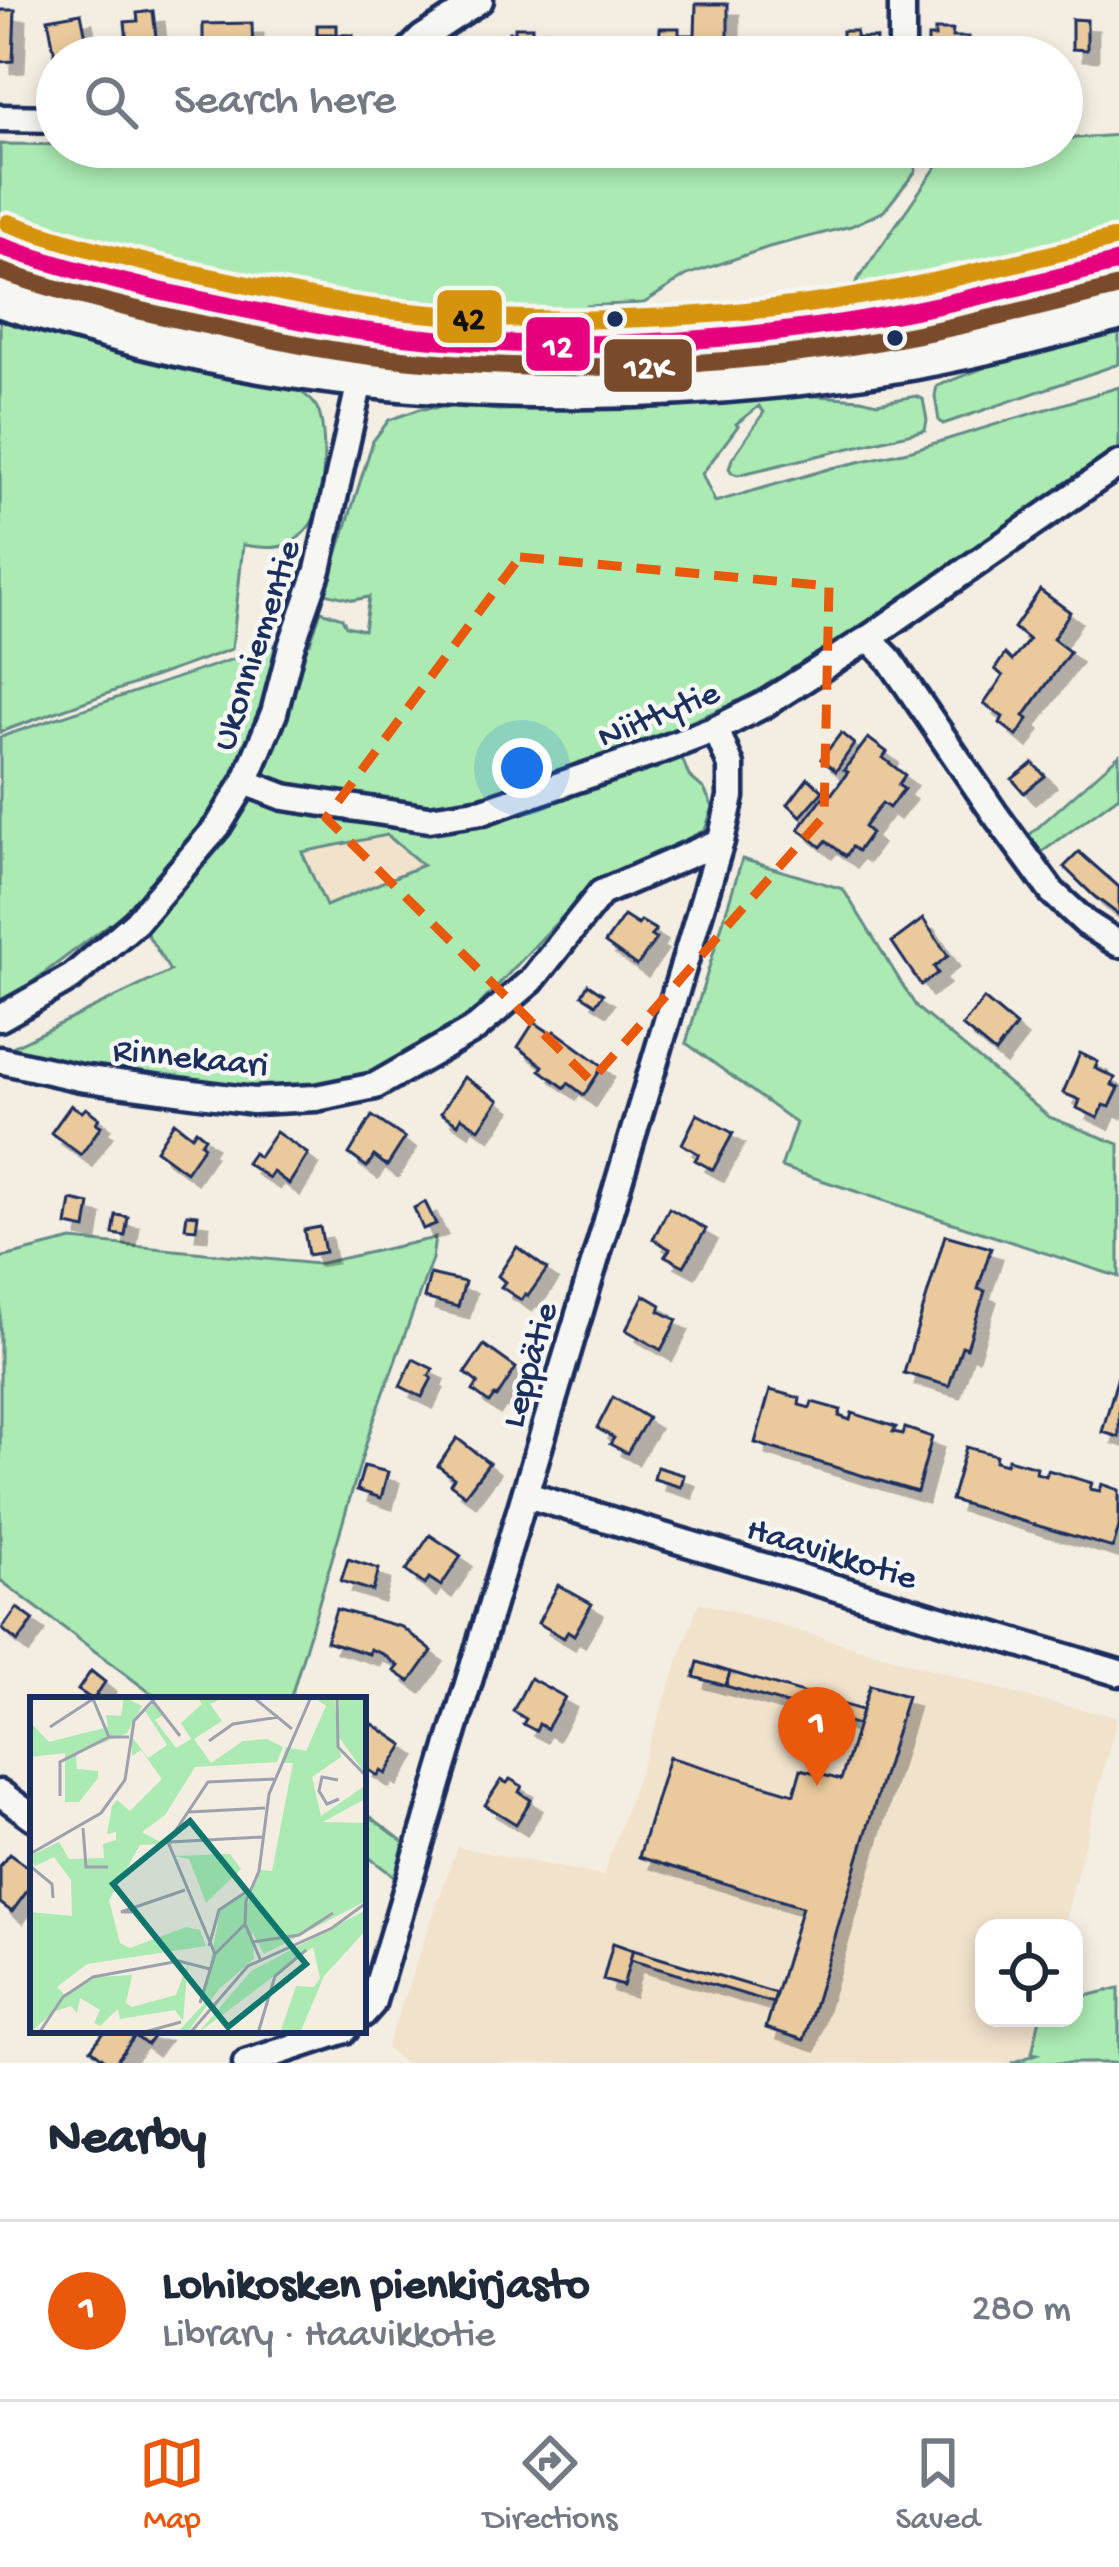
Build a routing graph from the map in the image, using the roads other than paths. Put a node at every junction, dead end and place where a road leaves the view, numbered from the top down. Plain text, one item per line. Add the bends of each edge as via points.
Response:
1 (480, 0) edge
2 (902, 0) edge
3 (425, 36) edge
4 (902, 36) edge
5 (0, 118) edge
6 (36, 118) edge
7 (0, 246) edge
8 (1119, 262) edge
9 (0, 297) edge
10 (1119, 310) edge
11 (371, 332) junction
12 (363, 377) junction
13 (1119, 464) edge
14 (869, 638) junction
15 (716, 729) junction
16 (245, 782) junction
17 (721, 841) junction
18 (1119, 944) edge
19 (0, 1018) edge
20 (0, 1060) edge
21 (527, 1496) junction
22 (1119, 1673) edge
23 (0, 1793) edge
24 (30, 1814) edge
25 (366, 2011) edge
26 (334, 2033) edge
27 (246, 2063) edge

1 - 3 street
2 - 4 street
5 - 6 street
7 - 11 main road via 153,290
8 - 11 main road via 804,328 520,343
9 - 12 main road via 156,340
10 - 12 main road via 891,362 765,378 514,388
11 - 12 street, Ukonniementie
12 - 16 street, Ukonniementie via 318,570
13 - 14 street, Niittytie
14 - 15 street, Niittytie
14 - 18 street via 1052,892
15 - 16 street, Niittytie via 483,811 429,819 284,797
15 - 17 street, Leppätie via 731,766
16 - 19 street, Ukonniementie via 136,922 72,977
17 - 20 street, Rinnekaari via 601,893 531,981 476,1028 375,1086 253,1101
17 - 21 street, Leppätie
21 - 22 street, Haavikkotie
21 - 25 street, Leppätie
23 - 24 street
26 - 27 street

